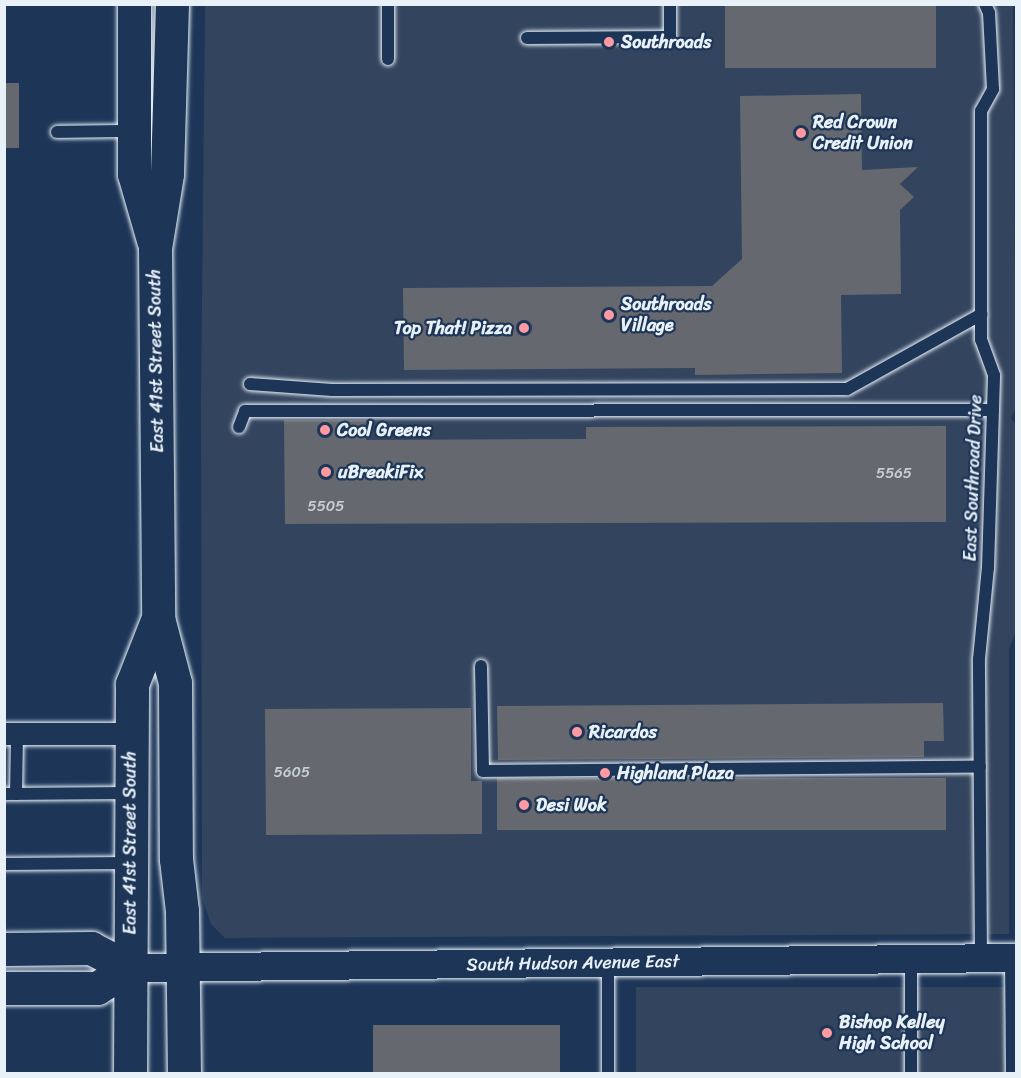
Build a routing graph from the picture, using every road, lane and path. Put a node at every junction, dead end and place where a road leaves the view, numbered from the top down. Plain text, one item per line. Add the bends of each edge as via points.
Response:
1 (134, 4) edge
2 (172, 4) edge
3 (388, 4) edge
4 (670, 4) edge
5 (986, 4) edge
6 (528, 38) dead end
7 (388, 59) dead end
8 (134, 131) junction
9 (57, 132) dead end
10 (155, 248) junction
11 (982, 314) junction
12 (250, 384) dead end
13 (993, 410) junction
14 (239, 427) dead end
15 (158, 618) junction
16 (481, 666) dead end
17 (11, 734) edge
18 (130, 734) junction
19 (980, 767) junction
20 (130, 793) junction
21 (10, 794) edge
22 (130, 862) junction
23 (4, 864) edge
24 (4, 948) edge
25 (981, 958) junction
26 (1014, 958) edge
27 (911, 959) junction
28 (608, 962) junction
29 (183, 967) junction
30 (129, 968) junction
31 (4, 988) edge
32 (129, 1074) edge
33 (184, 1074) edge
34 (608, 1074) edge
35 (911, 1074) edge
36 (1012, 1074) edge

1 - 8 main road, East 41st Street South
2 - 10 main road, East 41st Street South via 167,174
3 - 7 lane
4 - 6 lane via 670,37
5 - 11 lane, East Southroad Drive via 993,89 981,111
8 - 9 lane
8 - 10 main road, East 41st Street South via 134,174
10 - 15 main road, East 41st Street South
11 - 12 lane via 847,389 332,390
11 - 13 lane, East Southroad Drive via 981,340 994,375
13 - 14 lane via 245,411
13 - 19 lane, East Southroad Drive via 988,568 979,658
15 - 18 main road, East 41st Street South via 132,684
15 - 29 main road, East 41st Street South via 175,683 176,859
16 - 19 lane via 483,771
17 - 18 street
17 - 21 lane
18 - 20 main road, East 41st Street South
19 - 25 lane, East Southroad Drive
20 - 21 lane
20 - 22 main road, East 41st Street South
22 - 23 lane
22 - 30 main road, East 41st Street South
24 - 30 main road via 91,948
25 - 26 street, South Hudson Avenue East
25 - 27 street, South Hudson Avenue East
26 - 36 lane
27 - 28 street, South Hudson Avenue East
27 - 35 lane
28 - 29 street, South Hudson Avenue East
28 - 34 lane
29 - 30 street, South Hudson Avenue East
29 - 33 main road, East 41st Street South
30 - 31 main road via 97,988
30 - 32 main road, East 41st Street South

